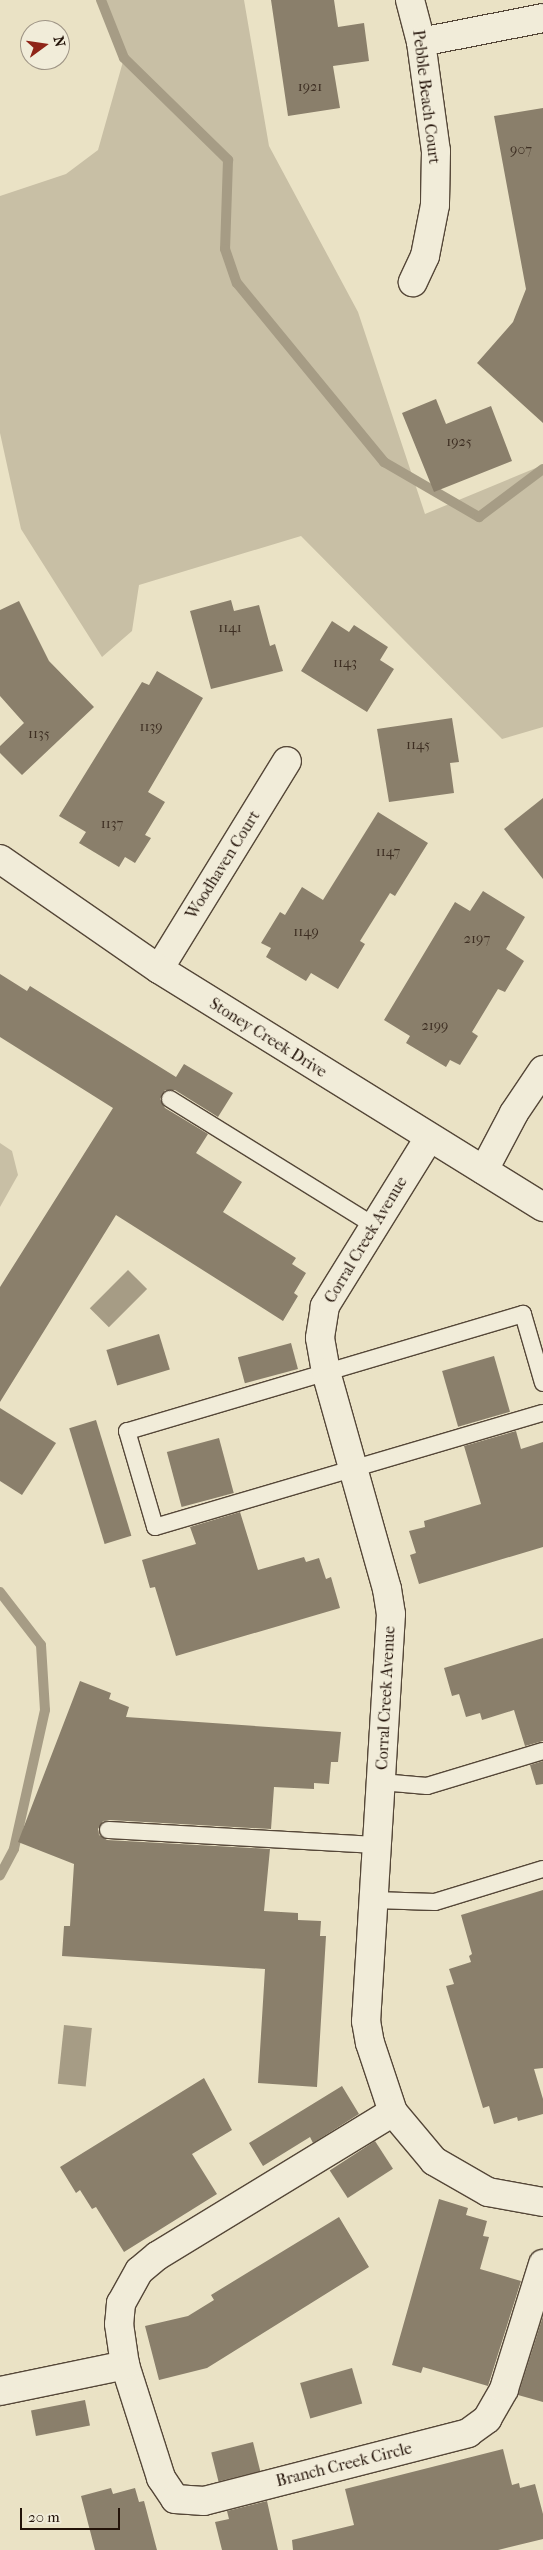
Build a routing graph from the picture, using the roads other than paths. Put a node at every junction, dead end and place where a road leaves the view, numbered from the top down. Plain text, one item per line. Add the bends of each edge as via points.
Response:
1 (410, 0) edge
2 (543, 18) edge
3 (421, 42) junction
4 (413, 282) dead end
5 (288, 761) dead end
6 (0, 859) edge
7 (159, 969) junction
8 (543, 1070) edge
9 (170, 1099) dead end
10 (429, 1138) junction
11 (484, 1170) junction
12 (543, 1207) edge
13 (375, 1226) junction
14 (326, 1372) junction
15 (543, 1383) edge
16 (543, 1413) edge
17 (354, 1469) junction
18 (543, 1751) edge
19 (381, 1782) junction
20 (108, 1830) dead end
21 (377, 1845) junction
22 (543, 1869) edge
23 (374, 1900) junction
24 (393, 2112) junction
25 (543, 2202) edge
26 (543, 2264) edge
27 (125, 2365) junction
28 (0, 2391) edge

1 - 3 street, Pebble Beach Court
2 - 3 street
3 - 4 street, Pebble Beach Court via 436,151 434,205 425,256
5 - 7 street, Woodhaven Court
6 - 7 street, Stoney Creek Drive
7 - 10 street, Stoney Creek Drive
8 - 11 street via 514,1113
9 - 13 lane
10 - 11 street, Stoney Creek Drive
10 - 13 street, Corral Creek Avenue
11 - 12 street, Stoney Creek Drive
13 - 14 street, Corral Creek Avenue via 325,1306 320,1338
14 - 15 lane via 523,1314
14 - 17 street, Corral Creek Avenue
14 - 17 lane via 127,1431 155,1527
16 - 17 lane
17 - 19 street, Corral Creek Avenue via 391,1614
18 - 19 lane via 427,1786
19 - 21 street, Corral Creek Avenue
20 - 21 lane
21 - 23 street, Corral Creek Avenue
22 - 23 lane via 435,1902
23 - 24 street, Corral Creek Avenue via 366,2021
24 - 25 street, Corral Creek Avenue via 434,2161 488,2192
24 - 27 street, Branch Creek Circle via 157,2256 139,2271 121,2303 119,2324
26 - 27 street, Branch Creek Circle via 504,2389 488,2420 468,2433 204,2501 175,2499 160,2478
27 - 28 street

